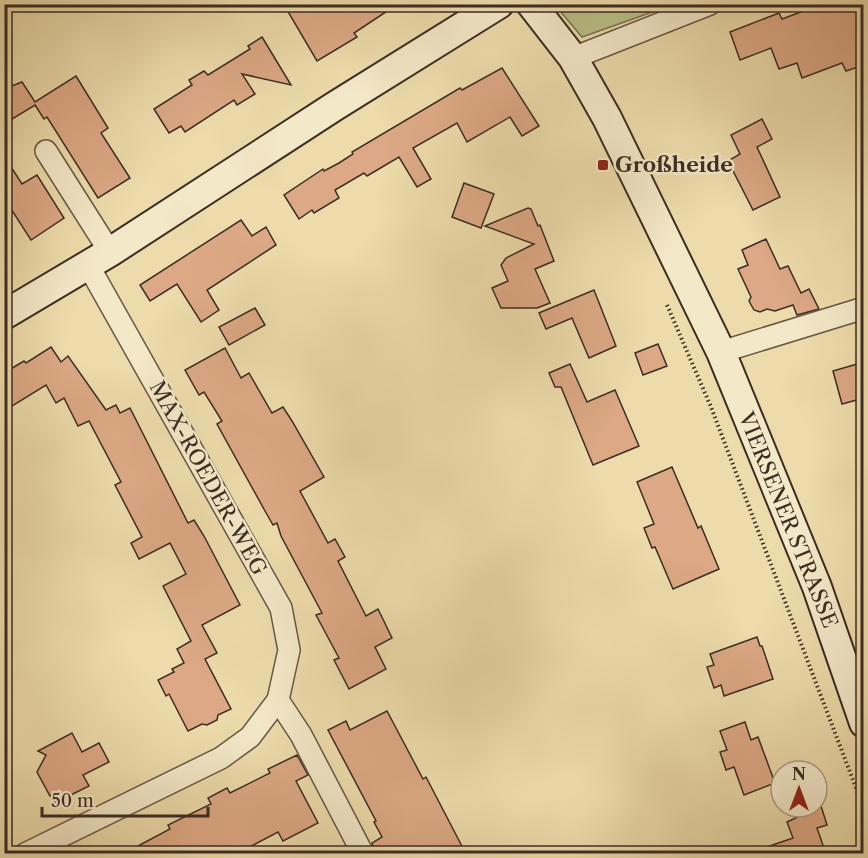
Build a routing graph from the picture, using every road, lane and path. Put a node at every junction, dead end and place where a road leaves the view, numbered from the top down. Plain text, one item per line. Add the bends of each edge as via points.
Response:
1 (499, 4) edge
2 (531, 4) edge
3 (710, 4) edge
4 (573, 58) junction
5 (46, 151) dead end
6 (99, 258) junction
7 (665, 299) dead end
8 (864, 308) edge
9 (4, 315) edge
10 (721, 352) junction
11 (278, 700) junction
12 (864, 723) edge
13 (864, 809) edge
14 (25, 854) edge
15 (363, 854) edge

1 - 6 main road
2 - 4 main road, VIERSENER STRASSE
3 - 4 street
4 - 10 main road, VIERSENER STRASSE via 631,164
5 - 6 street
6 - 9 main road
6 - 11 street, MAX-ROEDER-WEG via 281,608 289,650
7 - 13 path via 711,406
8 - 10 street
10 - 12 main road, VIERSENER STRASSE via 817,587
11 - 14 street, MAX-ROEDER-WEG via 250,737 221,758
11 - 15 street via 301,735

